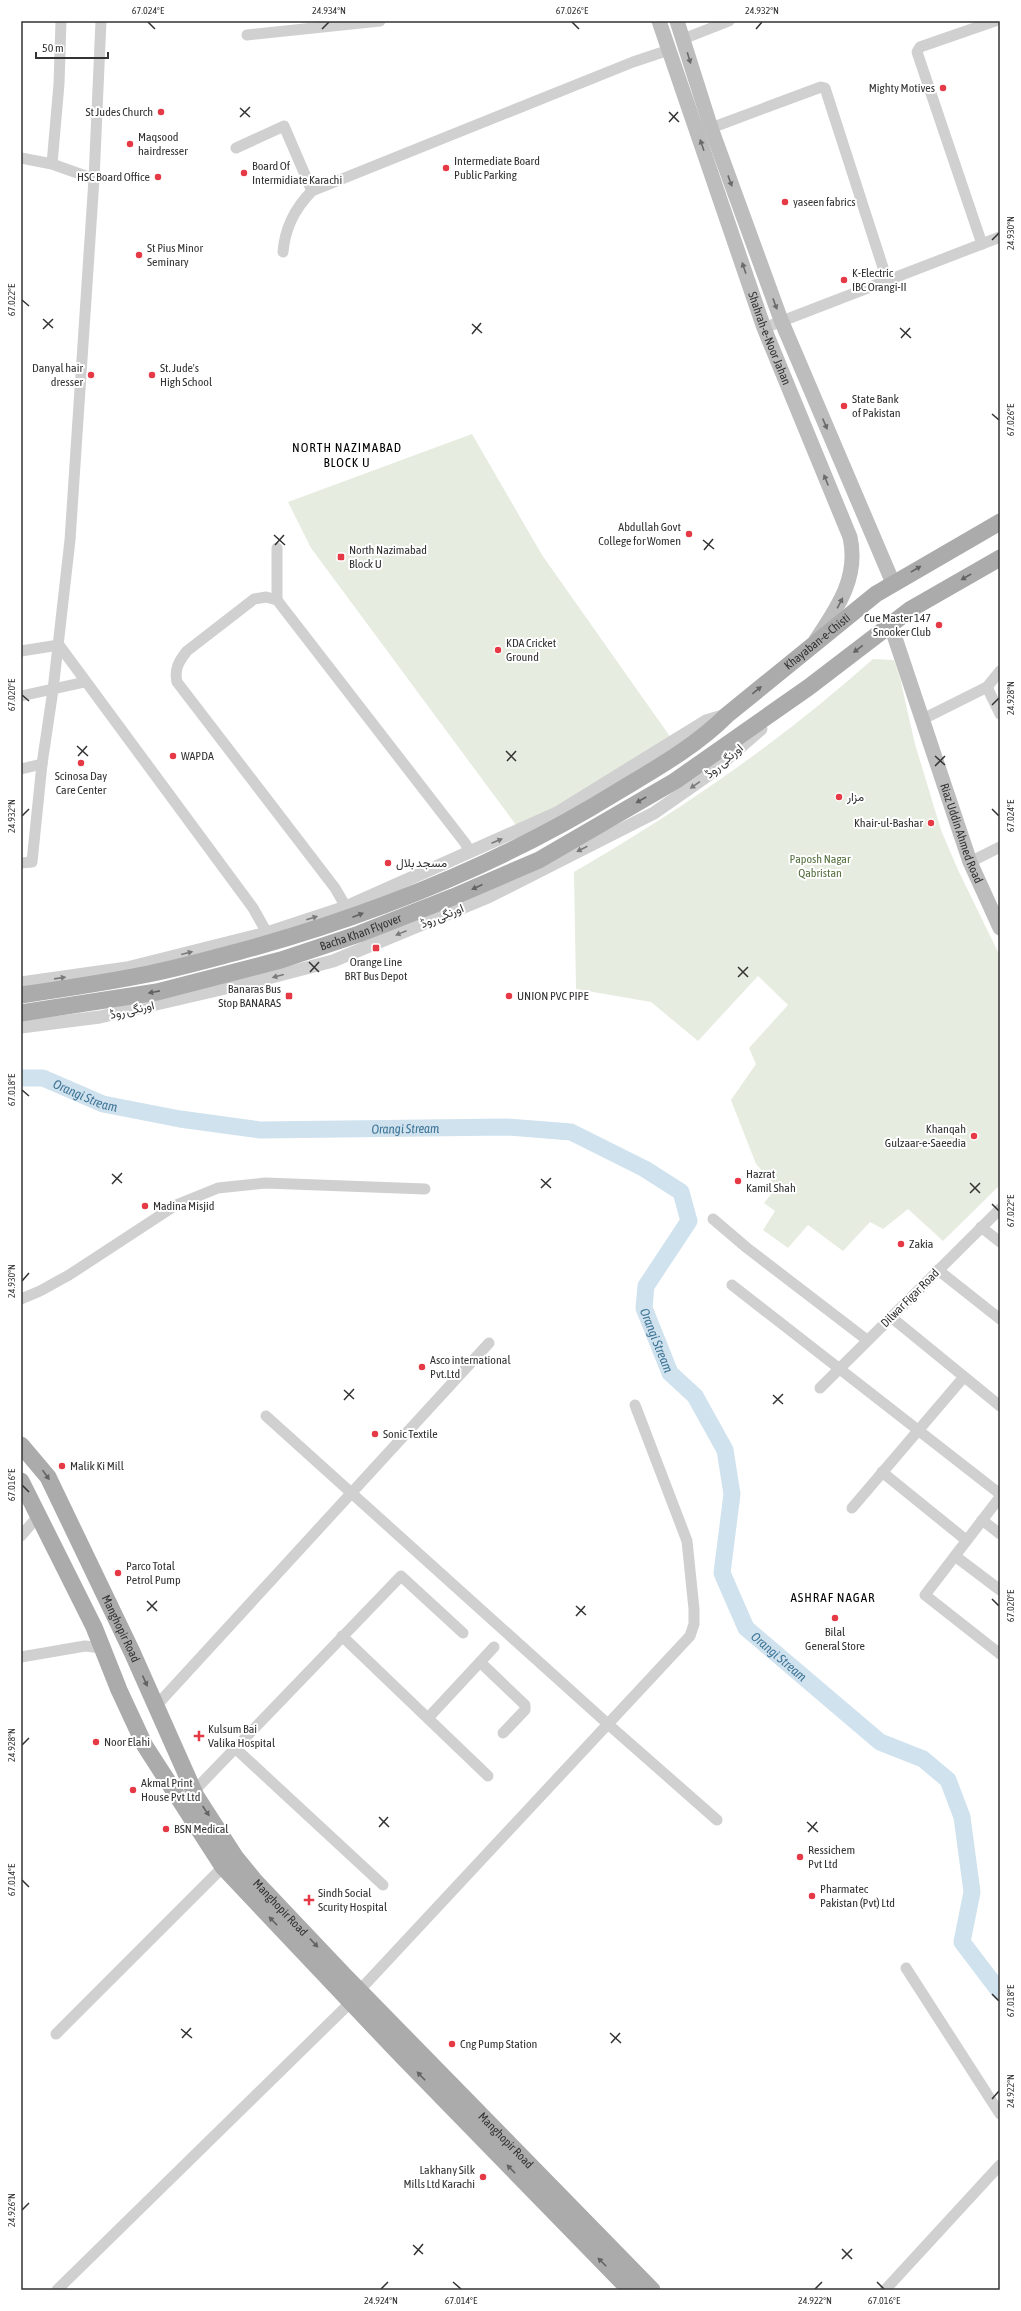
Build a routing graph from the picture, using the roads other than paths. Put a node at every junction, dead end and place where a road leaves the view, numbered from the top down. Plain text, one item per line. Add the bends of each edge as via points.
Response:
1 (61, 21) edge
2 (101, 21) edge
3 (380, 21) edge
4 (659, 21) edge
5 (677, 21) edge
6 (729, 21) edge
7 (992, 22) edge
8 (247, 35) dead end
9 (683, 39) junction
10 (669, 50) junction
11 (711, 128) junction
12 (236, 148) dead end
13 (21, 158) edge
14 (52, 164) junction
15 (94, 179) junction
16 (312, 191) junction
17 (1000, 237) edge
18 (982, 244) junction
19 (283, 252) dead end
20 (887, 280) junction
21 (781, 320) junction
22 (764, 328) junction
23 (1000, 522) edge
24 (277, 548) dead end
25 (1000, 558) edge
26 (893, 583) junction
27 (277, 600) junction
28 (890, 623) junction
29 (59, 645) junction
30 (811, 647) junction
31 (21, 651) edge
32 (1000, 671) edge
33 (85, 682) junction
34 (810, 687) junction
35 (987, 687) junction
36 (53, 690) junction
37 (21, 696) edge
38 (1000, 714) edge
39 (727, 715) junction
40 (921, 720) junction
41 (665, 762) joint
42 (42, 764) junction
43 (21, 769) edge
44 (1000, 847) edge
45 (470, 852) junction
46 (970, 862) junction
47 (21, 863) edge
48 (346, 907) junction
49 (1000, 928) edge
50 (267, 933) junction
51 (21, 983) edge
52 (21, 995) edge
53 (21, 1013) edge
54 (21, 1027) edge
55 (425, 1189) dead end
56 (1000, 1209) edge
57 (713, 1219) dead end
58 (982, 1227) junction
59 (1000, 1242) edge
60 (938, 1270) junction
61 (732, 1285) dead end
62 (21, 1299) edge
63 (891, 1317) junction
64 (1000, 1319) edge
65 (867, 1340) junction
66 (490, 1343) dead end
67 (840, 1367) junction
68 (964, 1378) junction
69 (820, 1388) dead end
70 (635, 1405) dead end
71 (1000, 1406) edge
72 (266, 1416) dead end
73 (918, 1430) junction
74 (21, 1445) edge
75 (882, 1472) junction
76 (21, 1481) edge
77 (351, 1493) junction
78 (1000, 1495) edge
79 (852, 1508) dead end
80 (39, 1514) junction
81 (982, 1520) junction
82 (1000, 1534) edge
83 (21, 1536) edge
84 (966, 1540) junction
85 (955, 1556) junction
86 (1000, 1590) edge
87 (463, 1633) dead end
88 (342, 1636) junction
89 (128, 1643) junction
90 (494, 1647) dead end
91 (102, 1648) junction
92 (1000, 1654) edge
93 (21, 1657) edge
94 (135, 1659) junction
95 (480, 1662) junction
96 (111, 1672) junction
97 (156, 1706) junction
98 (428, 1718) junction
99 (609, 1725) junction
100 (503, 1733) dead end
101 (235, 1748) junction
102 (488, 1776) dead end
103 (194, 1791) junction
104 (717, 1820) dead end
105 (223, 1867) junction
106 (383, 1885) dead end
107 (906, 1968) dead end
108 (355, 1997) junction
109 (56, 2034) dead end
110 (1000, 2114) edge
111 (1000, 2165) edge
112 (57, 2290) edge
113 (630, 2290) edge
114 (652, 2290) edge
115 (885, 2290) edge

1 - 14 street
2 - 15 street
3 - 8 street
4 - 10 main road, Shahrah-e-Noor Jahan
5 - 9 main road, Shahrah-e-Noor Jahan
6 - 9 street
7 - 18 street via 920,47 917,52
9 -> 11 main road, Shahrah-e-Noor Jahan
10 - 16 street via 633,62
22 -> 10 main road, Shahrah-e-Noor Jahan
11 - 20 street via 821,87 825,88
11 -> 21 main road, Shahrah-e-Noor Jahan
12 - 16 street via 284,126
13 - 14 street
14 - 15 street
15 - 29 street via 70,540
16 - 19 street via 302,201 287,227
17 - 18 street
18 - 20 street
20 - 21 street
21 - 22 street
21 -> 26 main road, Shahrah-e-Noor Jahan
30 -> 22 main road, Shahrah-e-Noor Jahan via 839,604 851,578 852,546
26 -> 23 main road, Khayaban-e-Chisti
24 - 27 street
25 -> 28 main road
26 - 30 main road, Khayaban-e-Chisti
27 - 45 street
27 - 48 street via 266,597 254,599 187,651 179,662 176,675 178,682 330,882
28 -> 34 main road
28 - 40 main road, Riaz Uddin Ahmed Road
29 - 31 street
29 - 33 street
29 - 36 street
39 -> 30 main road, Khayaban-e-Chisti
32 - 35 street
33 - 36 street
33 - 50 street via 253,908
34 -> 53 main road, Bacha Khan Flyover via 675,781 539,860 453,897 359,934 281,960 157,992
34 -> 54 street, اورنگی روڈ via 707,776 654,813 488,897 333,961 100,1017
35 - 38 street
35 - 40 street
36 - 37 street
36 - 42 street
39 - 41 main road, Khayaban-e-Chisti via 697,741
45 -> 39 street via 557,814 706,721
40 - 46 main road, Riaz Uddin Ahmed Road
52 -> 41 main road, Bacha Khan Flyover via 144,975 272,942 352,918 445,882 478,866 582,814
42 - 43 street
42 - 47 street via 32,862
44 - 46 street
45 - 48 street
46 - 49 main road, Riaz Uddin Ahmed Road
50 -> 48 street
51 -> 50 street via 127,968
55 - 62 street via 266,1183 218,1188 176,1205 69,1275
56 - 58 street, Dilwar Figar Road
57 - 65 street
58 - 59 street
58 - 60 street, Dilwar Figar Road
60 - 63 street, Dilwar Figar Road
60 - 64 street
61 - 67 street
63 - 65 street, Dilwar Figar Road
63 - 68 street
65 - 67 street, Dilwar Figar Road
66 - 77 street
67 - 69 street, Dilwar Figar Road
67 - 73 street
68 - 71 street
68 - 73 street
70 - 99 street via 687,1541 694,1624 690,1636 681,1648
72 - 77 street
73 - 75 street
73 - 78 street
74 -> 89 main road, Manghopir Road via 48,1476
75 - 79 street
75 - 84 street
76 - 80 main road, Manghopir Road
77 - 97 street
77 - 99 street
78 - 81 street
80 - 83 street
80 - 91 main road, Manghopir Road
81 - 82 street
81 - 84 street
84 - 85 street
85 - 86 street
85 - 92 street via 925,1595
87 - 88 street via 401,1576
88 - 98 street
88 - 101 street
89 - 91 main road via 122,1651 114,1654
89 - 94 main road, Manghopir Road
90 - 95 street
91 - 93 street via 85,1646
91 - 96 main road, Manghopir Road
94 - 96 main road via 123,1659
94 -> 97 main road, Manghopir Road
95 - 98 street
95 - 100 street via 525,1705 525,1710
96 - 105 main road, Manghopir Road via 145,1746
97 - 103 main road, Manghopir Road
98 - 102 street
99 - 104 street
99 - 108 street
101 - 103 street
101 - 106 street
103 -> 108 main road, Manghopir Road via 236,1858
108 -> 105 main road, Manghopir Road
105 - 109 street
107 - 110 street
108 - 112 street
113 -> 108 main road, Manghopir Road
108 - 114 main road, Manghopir Road
111 - 115 street

